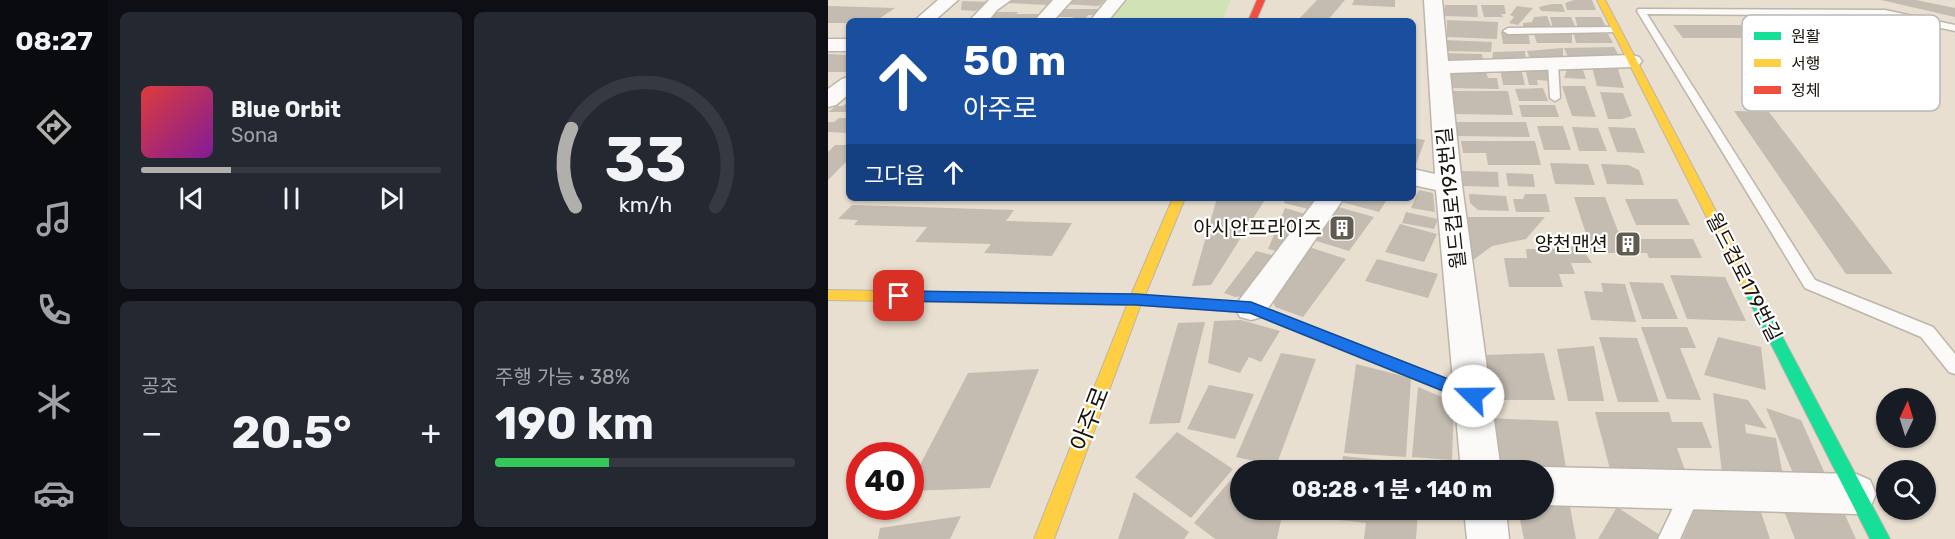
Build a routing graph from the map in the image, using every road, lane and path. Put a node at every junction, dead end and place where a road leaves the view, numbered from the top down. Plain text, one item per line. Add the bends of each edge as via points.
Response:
1 (949, 0) edge
2 (1002, 0) edge
3 (1063, 0) edge
4 (1116, 0) edge
5 (1261, 0) edge
6 (1433, 0) edge
7 (1601, 0) edge
8 (1895, 15) edge
9 (928, 18) edge
10 (981, 18) edge
11 (1046, 18) edge
12 (1102, 18) edge
13 (1253, 18) edge
14 (1940, 24) edge
15 (1955, 27) edge
16 (1616, 30) junction
17 (1508, 31) dead end
18 (828, 45) edge
19 (846, 45) edge
20 (1632, 61) junction
21 (1552, 63) junction
22 (1433, 72) junction
23 (846, 85) edge
24 (1555, 99) dead end
25 (828, 100) edge
26 (1416, 178) edge
27 (1449, 185) junction
28 (1178, 201) edge
29 (1329, 201) edge
30 (828, 295) edge
31 (1136, 300) junction
32 (1251, 308) junction
33 (1955, 367) edge
34 (1473, 396) junction
35 (1480, 460) edge
36 (1554, 486) edge
37 (1692, 490) junction
38 (1856, 494) junction
39 (1486, 520) edge
40 (1044, 539) edge
41 (1488, 539) edge
42 (1669, 539) edge
43 (1880, 539) edge

1 - 9 street
2 - 10 street
3 - 11 street
4 - 12 street
5 - 13 street
6 - 22 street, 월드컵로193번길
7 - 16 street, 월드컵로179번길
8 - 33 lane via 1641,11 1810,284 1927,332
14 - 15 lane
16 - 17 lane
16 - 20 street, 월드컵로179번길
18 - 19 street
20 - 21 street
20 - 38 street, 월드컵로179번길
21 - 22 street
21 - 24 lane
22 - 27 street, 월드컵로193번길
23 - 25 street
26 - 27 street
27 - 34 street, 월드컵로193번길
28 - 31 street, 아주로
29 - 32 street
30 - 31 street
31 - 32 street
31 - 40 street, 아주로
32 - 34 street
34 - 35 street, 월드컵로193번길
36 - 37 street
37 - 38 street
37 - 42 lane
38 - 43 street, 월드컵로179번길
39 - 41 street

